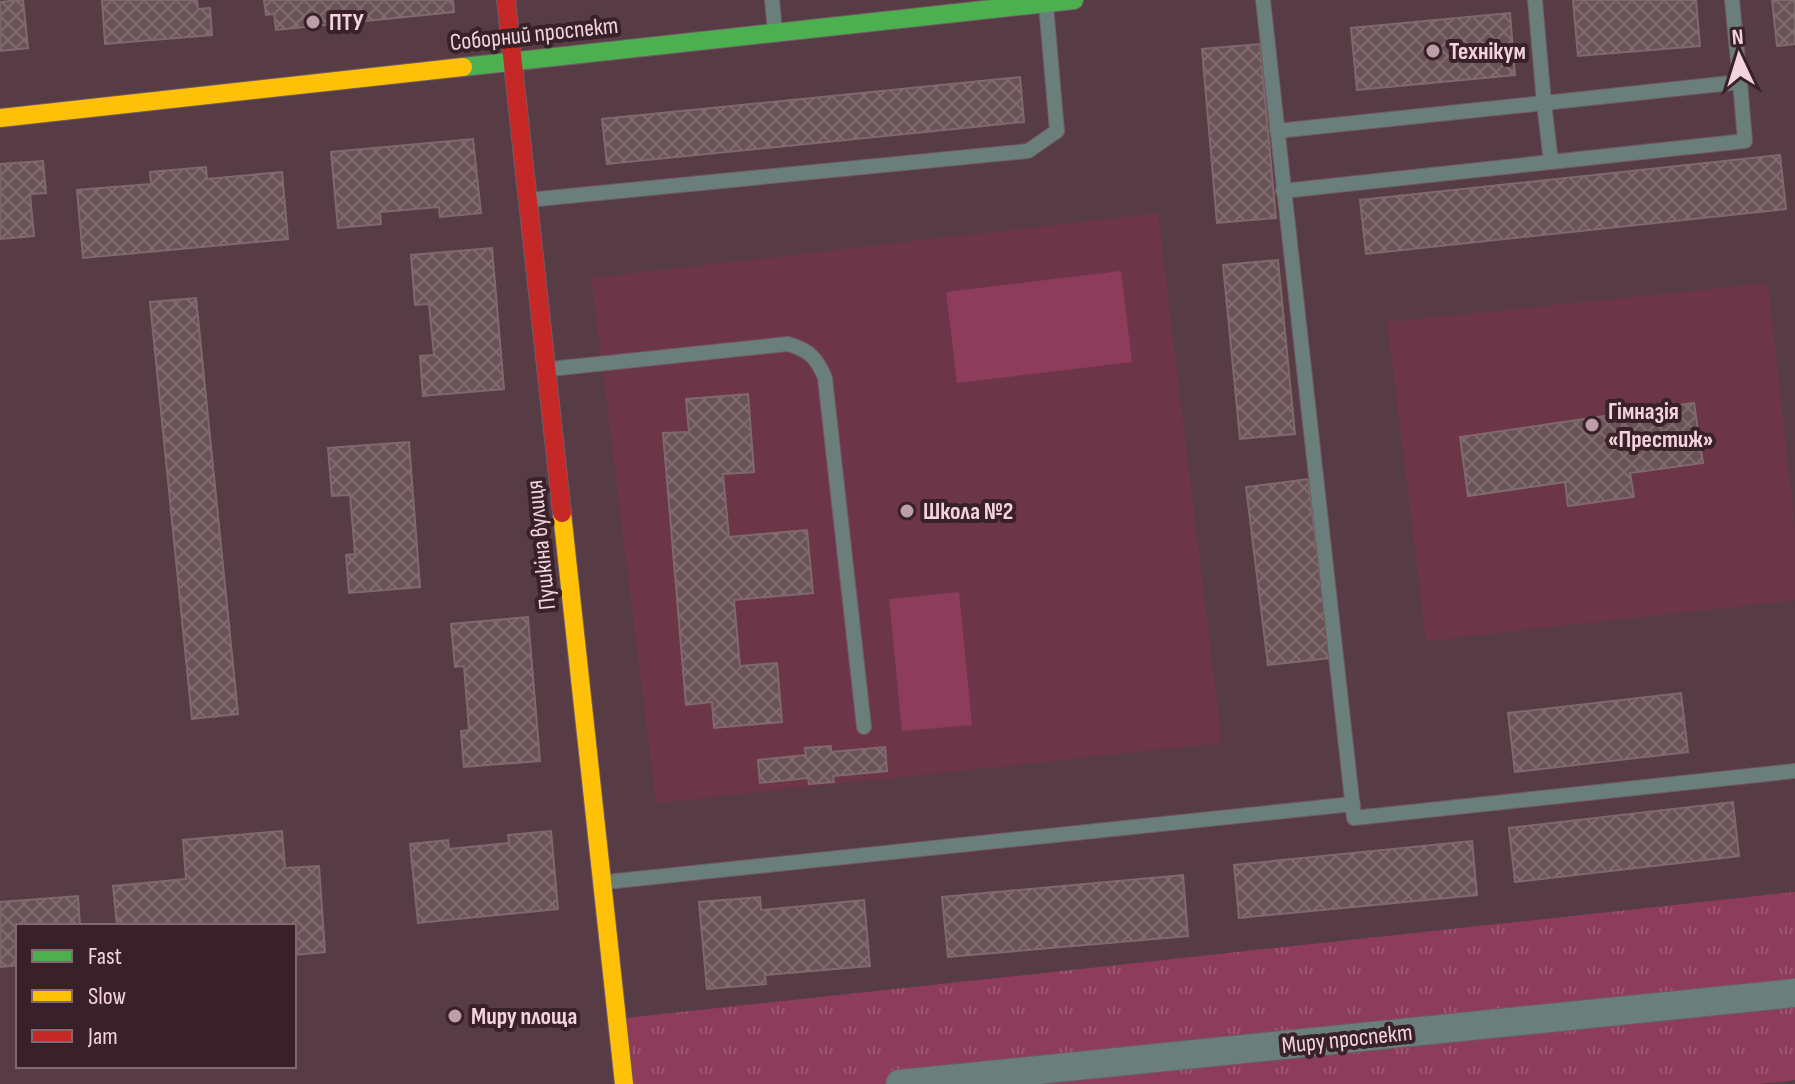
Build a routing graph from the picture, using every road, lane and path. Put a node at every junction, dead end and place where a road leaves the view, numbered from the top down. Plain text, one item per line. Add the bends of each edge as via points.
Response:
1 (506, 0) edge
2 (772, 0) edge
3 (1074, 0) edge
4 (1263, 0) edge
5 (1535, 0) edge
6 (1732, 0) edge
7 (1046, 3) junction
8 (910, 9) edge
9 (776, 32) junction
10 (513, 61) junction
11 (1740, 82) junction
12 (1544, 103) junction
13 (0, 118) edge
14 (1277, 131) junction
15 (1551, 162) junction
16 (1283, 191) junction
17 (528, 200) junction
18 (546, 369) junction
19 (864, 727) dead end
20 (1795, 771) edge
21 (1353, 804) junction
22 (602, 883) junction
23 (1795, 993) edge
24 (624, 1084) edge
25 (900, 1084) edge

1 - 10 street, Пушкіна вулиця
2 - 9 lane
3 - 7 street, Соборний проспект
4 - 14 lane
5 - 12 lane
6 - 11 lane
7 - 8 street, Соборний проспект
7 - 17 lane via 1057,131 1028,151
8 - 9 street, Соборний проспект
9 - 10 street, Соборний проспект
10 - 13 street, Соборний проспект
10 - 17 street, Пушкіна вулиця
11 - 12 lane
11 - 15 lane via 1745,141
12 - 14 lane
12 - 15 lane
14 - 16 lane
15 - 16 lane
16 - 21 lane
17 - 18 street, Пушкіна вулиця
18 - 19 lane via 788,344 806,349 819,362
18 - 22 street, Пушкіна вулиця
20 - 21 lane via 1354,818
21 - 22 lane
22 - 24 street, Пушкіна вулиця
23 - 25 street, Миру проспект

